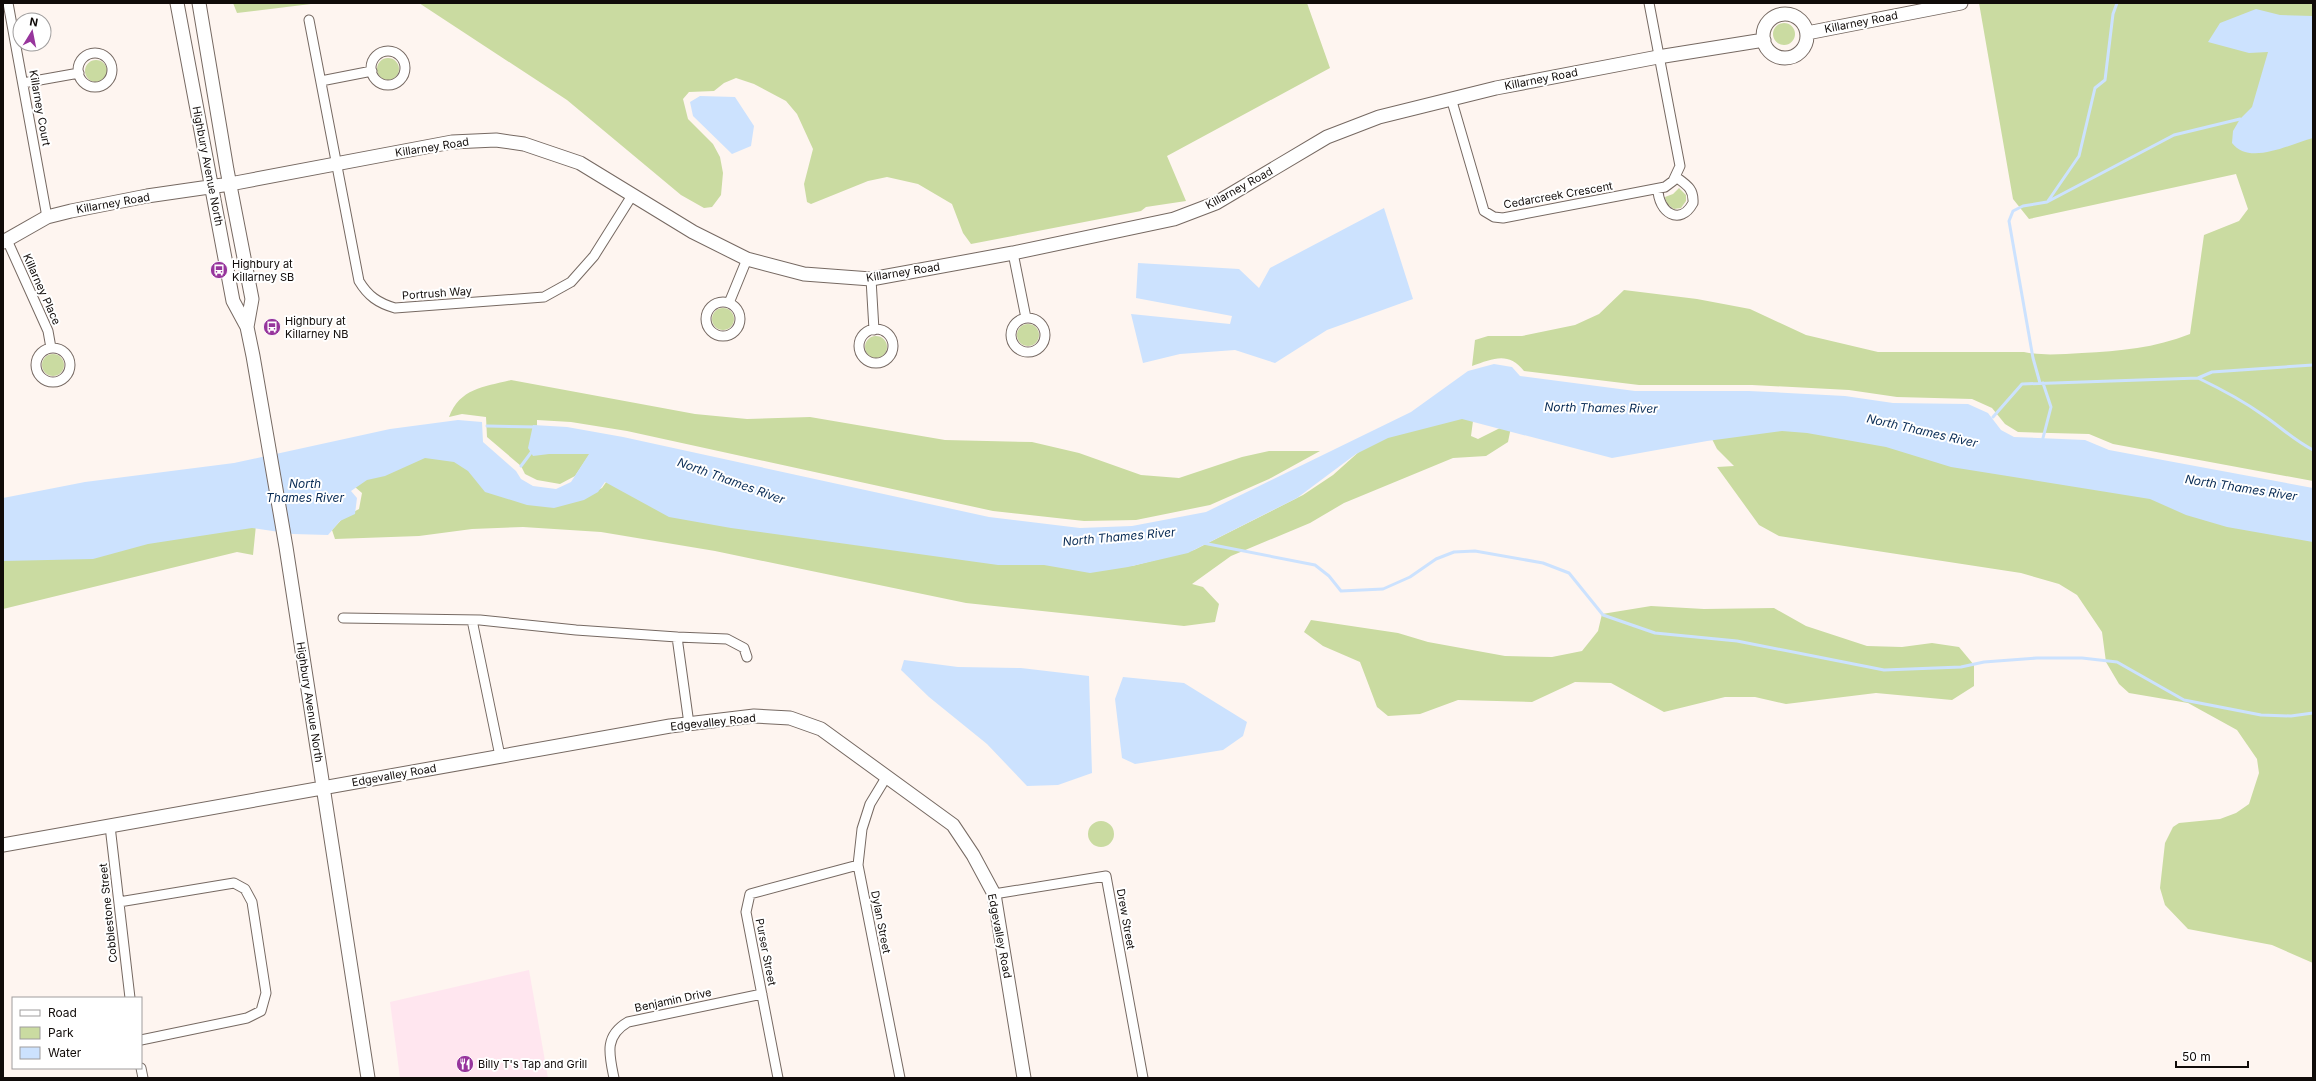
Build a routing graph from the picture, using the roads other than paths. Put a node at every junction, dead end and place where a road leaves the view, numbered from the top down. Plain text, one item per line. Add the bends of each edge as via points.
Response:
1 (8, 3) edge
2 (177, 3) edge
3 (199, 3) edge
4 (1649, 3) edge
5 (1961, 3) edge
6 (1778, 9) edge
7 (309, 20) dead end
8 (1807, 33) junction
9 (1764, 40) junction
10 (1658, 57) junction
11 (372, 71) dead end
12 (79, 74) dead end
13 (321, 81) junction
14 (23, 83) junction
15 (1451, 98) junction
16 (336, 164) junction
17 (1676, 177) junction
18 (230, 184) junction
19 (212, 187) junction
20 (1658, 189) junction
21 (634, 194) junction
22 (47, 217) junction
23 (5, 241) edge
24 (1013, 254) junction
25 (747, 259) junction
26 (871, 279) junction
27 (729, 303) dead end
28 (1026, 318) dead end
29 (247, 327) junction
30 (874, 330) dead end
31 (51, 348) dead end
32 (343, 618) dead end
33 (472, 620) junction
34 (677, 637) junction
35 (747, 657) dead end
36 (689, 724) junction
37 (500, 756) junction
38 (887, 776) junction
39 (323, 788) junction
40 (110, 826) junction
41 (3, 845) edge
42 (858, 865) junction
43 (994, 894) junction
44 (118, 902) junction
45 (762, 994) junction
46 (130, 997) edge
47 (142, 1040) edge
48 (368, 1078) edge
49 (614, 1078) edge
50 (778, 1078) edge
51 (900, 1078) edge
52 (1024, 1078) edge
53 (1143, 1078) edge

1 - 14 street, Killarney Court
2 - 19 street, Highbury Avenue North
3 - 18 street, Highbury Avenue North
4 - 10 street
5 - 8 street, Killarney Road
6 - 8 street via 1796,16 1805,25
6 - 9 street via 1767,23
7 - 13 street, Portrush Way
8 - 9 street via 1806,45 1788,58 1775,55
9 - 10 street, Killarney Road
10 - 15 street, Killarney Road
10 - 17 street via 1680,166
11 - 13 street
12 - 14 street
13 - 16 street, Portrush Way
14 - 22 street, Killarney Court
15 - 20 street, Cedarcreek Crescent via 1484,211 1494,217 1503,218
15 - 24 street, Killarney Road via 1379,117 1327,137 1216,203 1174,219
16 - 18 street, Killarney Road
16 - 21 street, Killarney Road via 452,142 496,140 524,144 580,163
16 - 21 street, Portrush Way via 358,281 374,300 395,308 544,297 571,282 594,256
17 - 20 street, Cedarcreek Crescent via 1670,184
17 - 20 street via 1688,186 1693,194 1693,203 1687,211 1678,214 1667,212 1659,202
18 - 19 street, Killarney Road
18 - 29 street, Highbury Avenue North via 252,299
19 - 22 street, Killarney Road via 147,196
19 - 29 street, Highbury Avenue North via 233,301
21 - 25 street, Killarney Road via 693,232
22 - 23 street, Killarney Road
23 - 31 street, Killarney Place via 48,331
24 - 26 street, Killarney Road
24 - 28 street
25 - 26 street, Killarney Road via 804,274
25 - 27 street
26 - 30 street
29 - 39 street, Highbury Avenue North via 286,547
32 - 33 street
33 - 34 street
33 - 37 street
34 - 35 street via 727,639 744,648
34 - 36 street
36 - 37 street, Edgevalley Road
36 - 38 street, Edgevalley Road via 754,716 790,718 821,729
37 - 39 street, Edgevalley Road
38 - 42 street, Dylan Street via 870,804 862,829
38 - 43 street, Edgevalley Road via 954,824
39 - 40 street, Edgevalley Road
39 - 48 street, Highbury Avenue North
40 - 41 street, Edgevalley Road
40 - 44 street, Cobblestone Street
42 - 45 street, Purser Street via 750,894 746,912
42 - 51 street, Dylan Street
43 - 52 street, Edgevalley Road
43 - 53 street, Drew Street via 1106,876
44 - 46 street, Cobblestone Street
44 - 47 street via 234,883 245,889 252,902 266,993 261,1011 247,1018
45 - 49 street, Benjamin Drive via 628,1022 617,1028 612,1037 610,1060
45 - 50 street, Purser Street

